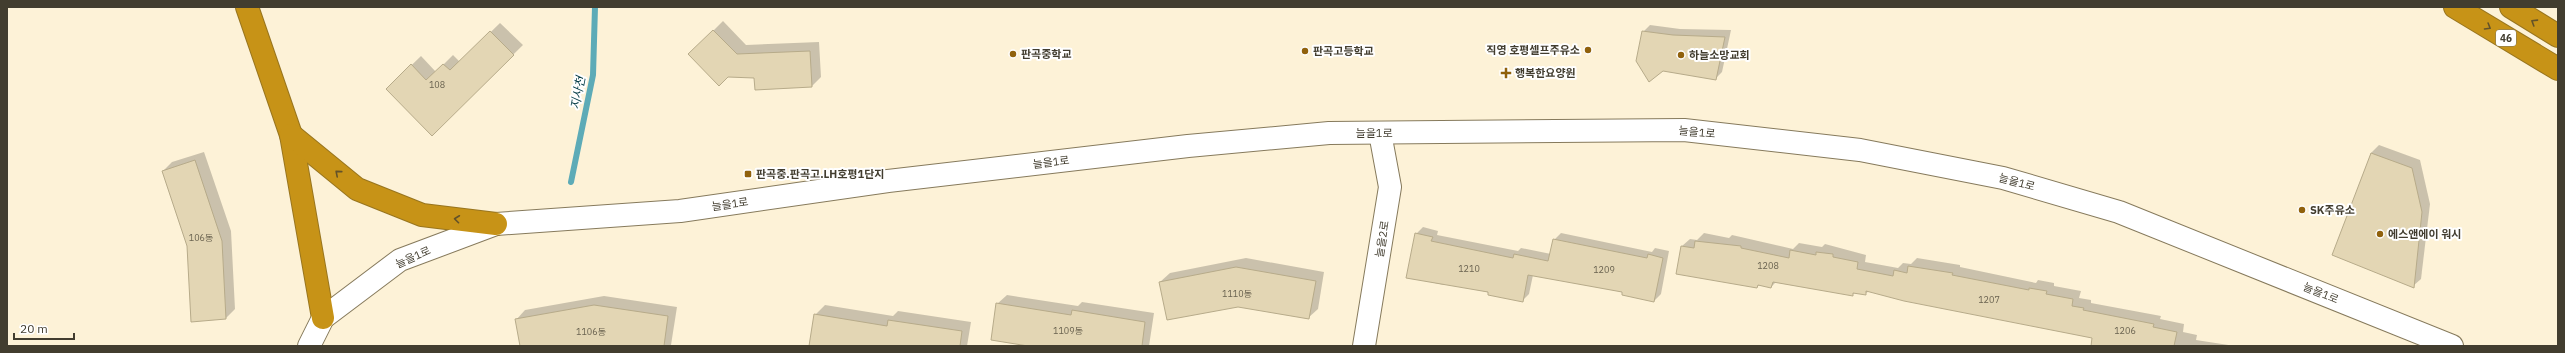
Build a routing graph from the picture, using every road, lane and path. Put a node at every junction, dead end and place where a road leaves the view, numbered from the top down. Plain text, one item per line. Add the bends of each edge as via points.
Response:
1 (2455, 7) edge
2 (2511, 7) edge
3 (251, 8) edge
4 (2558, 36) edge
5 (2558, 69) edge
6 (1380, 133) junction
7 (291, 135) junction
8 (496, 224) junction
9 (323, 318) junction
10 (309, 346) edge
11 (1364, 346) edge
12 (2452, 346) edge

1 -> 5 highway, 46
4 -> 2 highway
3 - 7 highway
6 - 8 street, 늘을1로 via 1329,132 1188,146 888,181 680,211
6 - 11 street, 늘을2로 via 1390,187
6 - 12 street, 늘을1로 via 1684,130 1860,150 2003,178 2119,212
8 -> 7 highway via 422,215 357,190
7 - 9 highway
8 - 9 street, 늘을1로 via 400,260
9 - 10 street, 늘을1로

